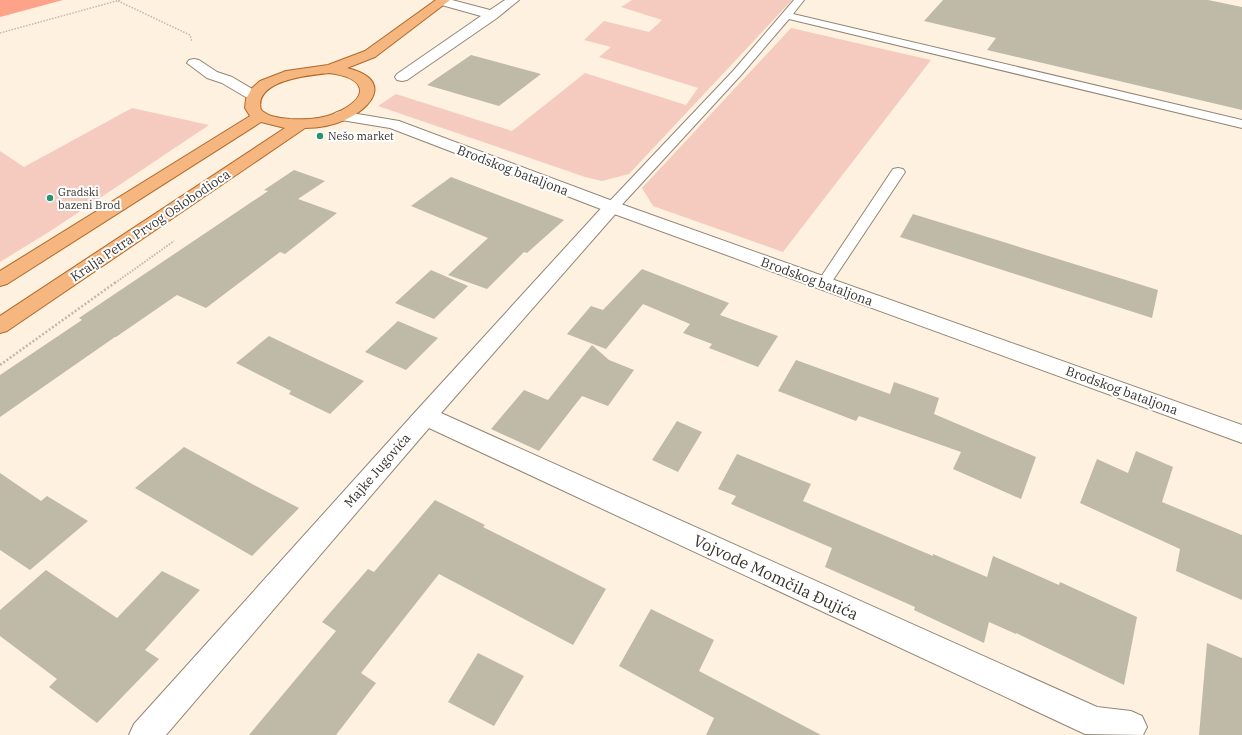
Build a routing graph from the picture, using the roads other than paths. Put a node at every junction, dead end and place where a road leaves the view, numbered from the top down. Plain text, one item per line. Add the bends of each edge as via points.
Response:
1 (513, 0) edge
2 (799, 0) edge
3 (443, 1) edge
4 (492, 15) junction
5 (787, 16) junction
6 (370, 54) junction
7 (194, 63) road end
8 (329, 69) junction
9 (358, 76) junction
10 (402, 77) dead end
11 (227, 80) junction
12 (272, 81) junction
13 (254, 96) junction
14 (362, 102) junction
15 (260, 116) junction
16 (340, 116) junction
17 (301, 124) junction
18 (393, 124) junction
19 (1242, 124) edge
20 (898, 172) dead end
21 (612, 207) junction
22 (0, 280) edge
23 (824, 283) junction
24 (0, 326) edge
25 (425, 416) junction
26 (1242, 434) edge
27 (1131, 727) dead end
28 (145, 735) edge

1 - 4 street
2 - 5 lane
3 - 4 street
3 - 6 main road
4 - 10 street
5 - 19 lane
5 - 21 lane
6 - 8 main road
6 - 9 main road
7 - 11 street via 212,75
8 - 9 main road
8 - 12 main road via 299,72
9 - 14 main road via 365,81 368,88
11 - 12 street
11 - 13 street
12 - 13 main road
13 - 15 main road via 254,110
14 - 16 main road
14 - 18 street, Brodskog bataljona
15 - 17 main road via 285,124
15 - 22 main road
16 - 17 main road
16 - 18 street, Brodskog bataljona
17 - 24 main road, Kralja Petra Prvog Oslobodioca
18 - 21 street, Brodskog bataljona
20 - 23 lane
21 - 23 street, Brodskog bataljona
21 - 25 street, Majke Jugovića
23 - 26 street, Brodskog bataljona
25 - 27 street, Vojvode Momčila Đujića via 1096,722
25 - 28 street, Majke Jugovića

